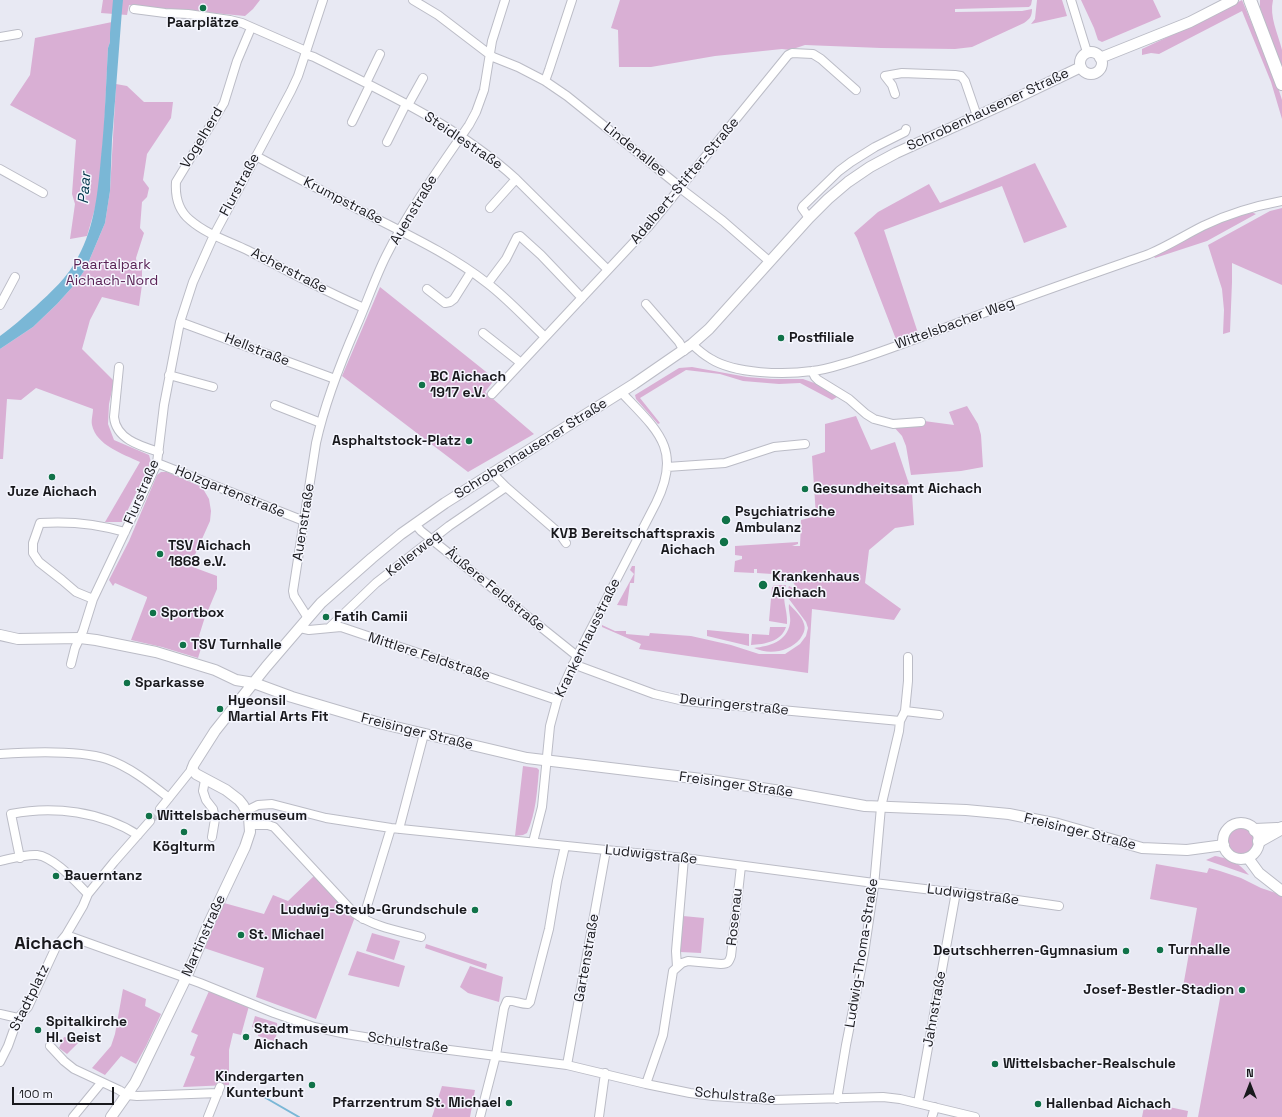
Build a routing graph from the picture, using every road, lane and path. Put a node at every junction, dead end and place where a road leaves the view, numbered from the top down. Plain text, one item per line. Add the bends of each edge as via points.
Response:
1 (323, 0) edge
2 (505, 0) edge
3 (572, 0) edge
4 (1071, 0) edge
5 (1234, 0) edge
6 (416, 1) edge
7 (1250, 1) edge
8 (134, 9) dead end
9 (251, 28) junction
10 (18, 34) dead end
11 (0, 37) edge
12 (305, 52) junction
13 (1087, 52) junction
14 (380, 54) dead end
15 (490, 54) junction
16 (1100, 58) junction
17 (1081, 67) junction
18 (423, 78) dead end
19 (545, 80) junction
20 (368, 84) junction
21 (1282, 84) edge
22 (856, 90) dead end
23 (895, 94) dead end
24 (407, 104) junction
25 (978, 116) junction
26 (352, 122) dead end
27 (906, 129) dead end
28 (460, 137) junction
29 (889, 139) junction
30 (387, 142) dead end
31 (896, 153) junction
32 (256, 156) junction
33 (0, 169) edge
34 (516, 180) junction
35 (680, 188) junction
36 (43, 193) dead end
37 (1282, 201) edge
38 (490, 208) dead end
39 (809, 218) junction
40 (401, 230) junction
41 (214, 235) junction
42 (769, 261) junction
43 (608, 270) junction
44 (471, 272) junction
45 (15, 277) dead end
46 (488, 283) junction
47 (427, 289) dead end
48 (582, 298) junction
49 (646, 304) dead end
50 (0, 305) edge
51 (364, 308) junction
52 (180, 322) junction
53 (483, 333) dead end
54 (545, 337) junction
55 (692, 344) junction
56 (684, 351) junction
57 (521, 363) junction
58 (119, 367) dead end
59 (812, 371) junction
60 (170, 375) junction
61 (335, 379) junction
62 (213, 388) dead end
63 (621, 392) junction
64 (492, 394) dead end
65 (274, 405) dead end
66 (921, 422) dead end
67 (321, 423) junction
68 (805, 444) dead end
69 (159, 452) junction
70 (156, 463) junction
71 (667, 467) junction
72 (492, 473) junction
73 (506, 487) junction
74 (304, 521) junction
75 (415, 524) junction
76 (125, 532) junction
77 (432, 540) junction
78 (566, 543) dead end
79 (93, 599) junction
80 (308, 618) junction
81 (300, 628) junction
82 (329, 628) junction
83 (0, 635) edge
84 (80, 638) junction
85 (577, 656) junction
86 (908, 657) dead end
87 (71, 664) dead end
88 (573, 664) junction
89 (254, 682) junction
90 (557, 700) junction
91 (905, 711) junction
92 (939, 715) dead end
93 (900, 721) junction
94 (424, 734) junction
95 (0, 754) edge
96 (547, 761) junction
97 (192, 769) junction
98 (205, 780) junction
99 (169, 798) junction
100 (881, 807) junction
101 (160, 809) tunnel mouth
102 (246, 811) junction
103 (150, 822) tunnel mouth
104 (250, 825) junction
105 (1281, 828) edge
106 (395, 829) junction
107 (1257, 835) junction
108 (138, 836) junction
109 (212, 837) dead end
110 (533, 842) junction
111 (1224, 845) junction
112 (566, 846) junction
113 (606, 850) junction
114 (20, 858) junction
115 (684, 858) junction
116 (1248, 858) junction
117 (0, 862) edge
118 (740, 866) junction
119 (874, 883) junction
120 (1282, 891) edge
121 (956, 892) junction
122 (88, 894) junction
123 (1059, 906) dead end
124 (362, 919) junction
125 (66, 935) junction
126 (421, 937) dead end
127 (676, 967) junction
128 (186, 978) junction
129 (0, 1014) edge
130 (18, 1018) junction
131 (50, 1046) dead end
132 (496, 1055) junction
133 (0, 1062) edge
134 (567, 1065) junction
135 (605, 1074) junction
136 (101, 1083) junction
137 (646, 1084) junction
138 (127, 1095) junction
139 (837, 1099) junction
140 (918, 1103) junction
141 (935, 1107) junction
142 (73, 1117) edge
143 (111, 1117) edge
144 (208, 1117) edge
145 (480, 1117) edge
146 (599, 1117) edge
147 (932, 1117) edge
148 (975, 1117) edge

1 - 12 street, Flurstraße
2 - 15 street, Auenstraße
3 - 19 street
4 - 13 street
5 - 16 main road via 1190,22
6 - 15 street, Lindenallee
7 - 21 highway
8 - 9 street via 230,20
9 - 12 street
9 - 41 street, Vogelherd via 224,103 176,182 176,196 182,212
10 - 11 street
12 - 20 street, Steidlestraße
12 - 32 street, Flurstraße via 291,92
13 - 16 main road via 1095,53
13 - 17 main road via 1081,58
14 - 20 street
15 - 19 street, Lindenallee
15 - 28 street, Auenstraße via 483,95 476,112
16 - 17 main road via 1101,66 1096,72 1086,72
17 - 25 main road, Schrobenhausener Straße
18 - 24 street, Steidlestraße
19 - 35 street, Lindenallee
20 - 24 street, Steidlestraße
20 - 26 street
22 - 35 street, Adalbert-Stifter-Straße via 813,54 792,53
23 - 25 street via 885,76 902,73 961,76
24 - 28 street, Steidlestraße
24 - 30 street, Steidlestraße
25 - 31 main road, Schrobenhausener Straße
27 - 29 street, Schrobenhausener Straße via 905,132
28 - 34 street, Steidlestraße
28 - 40 street, Auenstraße
29 - 31 street, Schrobenhausener Straße
29 - 39 street, Schrobenhausener Straße via 839,171 802,206 803,212
31 - 39 main road, Schrobenhausener Straße via 848,182
32 - 40 street, Krumpstraße
32 - 41 street, Flurstraße
33 - 36 street
34 - 38 street, Steidlestraße
34 - 43 street, Steidlestraße
35 - 42 street, Lindenallee
35 - 43 street, Adalbert-Stifter-Straße
37 - 59 street, Wittelsbacher Weg via 1235,213 1203,226 1156,251 863,358
39 - 42 main road, Schrobenhausener Straße
40 - 44 street, Krumpstraße
40 - 51 street, Auenstraße via 375,279
41 - 51 street, Acherstraße
41 - 52 street, Flurstraße via 204,254
42 - 55 main road, Schrobenhausener Straße
43 - 48 street, Adalbert-Stifter-Straße
44 - 46 street, Krumpstraße
44 - 47 street via 450,302 445,303
45 - 50 street
46 - 48 street via 520,236
46 - 54 street, Krumpstraße
48 - 54 street, Adalbert-Stifter-Straße
49 - 56 street
51 - 61 street, Auenstraße
52 - 60 street, Flurstraße
52 - 61 street, Hellstraße
53 - 57 street
54 - 57 street, Adalbert-Stifter-Straße
55 - 56 main road, Schrobenhausener Straße
55 - 59 street, Wittelsbacher Weg via 712,360 733,368 771,373
56 - 63 main road, Schrobenhausener Straße
57 - 64 street, Adalbert-Stifter-Straße
58 - 69 street, Flurstraße via 114,417 118,431 126,438
59 - 66 street via 818,380 849,399 874,419 893,424
60 - 62 street
60 - 69 street, Flurstraße via 162,416
61 - 67 street, Auenstraße
63 - 71 street, Krankenhausstraße via 658,434 664,445
63 - 72 main road, Schrobenhausener Straße
65 - 67 street
67 - 74 street, Auenstraße
68 - 71 street via 774,447 725,463
69 - 70 street, Flurstraße
70 - 74 street, Holzgartenstraße
70 - 76 street, Flurstraße
71 - 85 street, Krankenhausstraße via 663,490
72 - 73 street
72 - 75 main road, Schrobenhausener Straße
73 - 77 street, Kellerweg
73 - 78 street via 559,532
74 - 80 street, Auenstraße via 293,591
75 - 77 street, Äußere Feldstraße
75 - 80 main road, Schrobenhausener Straße via 372,558 321,603
76 - 79 street, Flurstraße
76 - 79 street, Flurstraße via 82,523 40,523 33,544 33,553 39,562 76,592
77 - 82 street, Kellerweg via 376,583
77 - 85 street, Äußere Feldstraße
79 - 84 street, Flurstraße
80 - 81 main road, Schrobenhausener Straße
81 - 82 street, Mittlere Feldstraße
81 - 89 main road, Schrobenhausener Straße
82 - 90 street, Mittlere Feldstraße via 341,627
83 - 84 main road, Freisinger Straße via 18,639
84 - 87 street, Flurstraße
84 - 89 main road, Freisinger Straße via 156,652 215,670 236,680
85 - 88 street, Krankenhausstraße
86 - 91 street
88 - 90 street, Krankenhausstraße
88 - 93 street, Deuringerstraße via 654,694 684,701
89 - 94 main road, Freisinger Straße via 292,697
89 - 97 main road, Schrobenhausener Straße via 210,737
90 - 96 street, Krankenhausstraße via 550,726
91 - 92 street
91 - 93 street, Ludwig-Thoma-Straße
93 - 100 street, Ludwig-Thoma-Straße
94 - 96 main road, Freisinger Straße
94 - 106 street
95 - 99 street via 95,756 125,767
96 - 100 main road, Freisinger Straße via 706,779
96 - 110 street, Krankenhausstraße via 542,806
97 - 98 main road, Martinstraße
97 - 99 street
98 - 102 main road, Martinstraße via 234,796
98 - 109 street via 203,791 213,809 215,819
99 - 101 street
100 - 111 main road, Freisinger Straße via 1009,814 1058,824 1142,848 1187,850
100 - 119 street, Ludwig-Thoma-Straße
102 - 104 main road, Martinstraße
102 - 106 street, Ludwigstraße via 258,805 272,804 326,818
103 - 108 street, Stadtplatz
104 - 124 street via 274,827
104 - 128 main road, Martinstraße via 245,847
105 - 107 highway
106 - 110 street, Ludwigstraße
106 - 124 street
107 - 111 main road via 1245,824 1234,825 1226,832
107 - 116 main road via 1256,851
108 - 114 street via 112,822 79,813 35,811 11,814
108 - 122 street, Stadtplatz
110 - 112 street, Ludwigstraße
111 - 116 main road via 1226,852 1234,858
112 - 113 street, Ludwigstraße
112 - 132 street via 549,929 530,1002 525,1004 507,1001
113 - 115 street, Ludwigstraße
113 - 134 street, Gartenstraße
114 - 117 street
114 - 122 street via 33,855 44,857 65,872
115 - 118 street, Ludwigstraße
115 - 127 street
116 - 120 main road via 1259,873
118 - 119 street, Ludwigstraße
118 - 127 street, Rosenau via 730,961 726,964 688,961
119 - 121 street, Ludwigstraße
119 - 139 street, Ludwig-Thoma-Straße via 864,954
121 - 123 street, Ludwigstraße
121 - 140 street, Jahnstraße
122 - 125 street, Stadtplatz
124 - 126 street
125 - 128 street, Schulstraße
125 - 130 street, Stadtplatz via 56,947 28,1008
127 - 137 street via 673,971 663,1035
128 - 132 street, Schulstraße via 314,1027 382,1040
128 - 138 main road, Martinstraße
129 - 130 street
130 - 133 street, Stadtplatz
131 - 136 street via 74,1069
132 - 134 street, Schulstraße
132 - 145 street
134 - 135 street, Schulstraße
135 - 137 street, Schulstraße
135 - 146 street
136 - 138 street
136 - 142 street
137 - 139 street, Schulstraße via 690,1093 736,1098
138 - 143 main road, Martinstraße
138 - 144 street via 219,1090
139 - 140 street, Schulstraße via 884,1097
140 - 141 street, Schulstraße
141 - 147 street
141 - 148 street, Schulstraße

